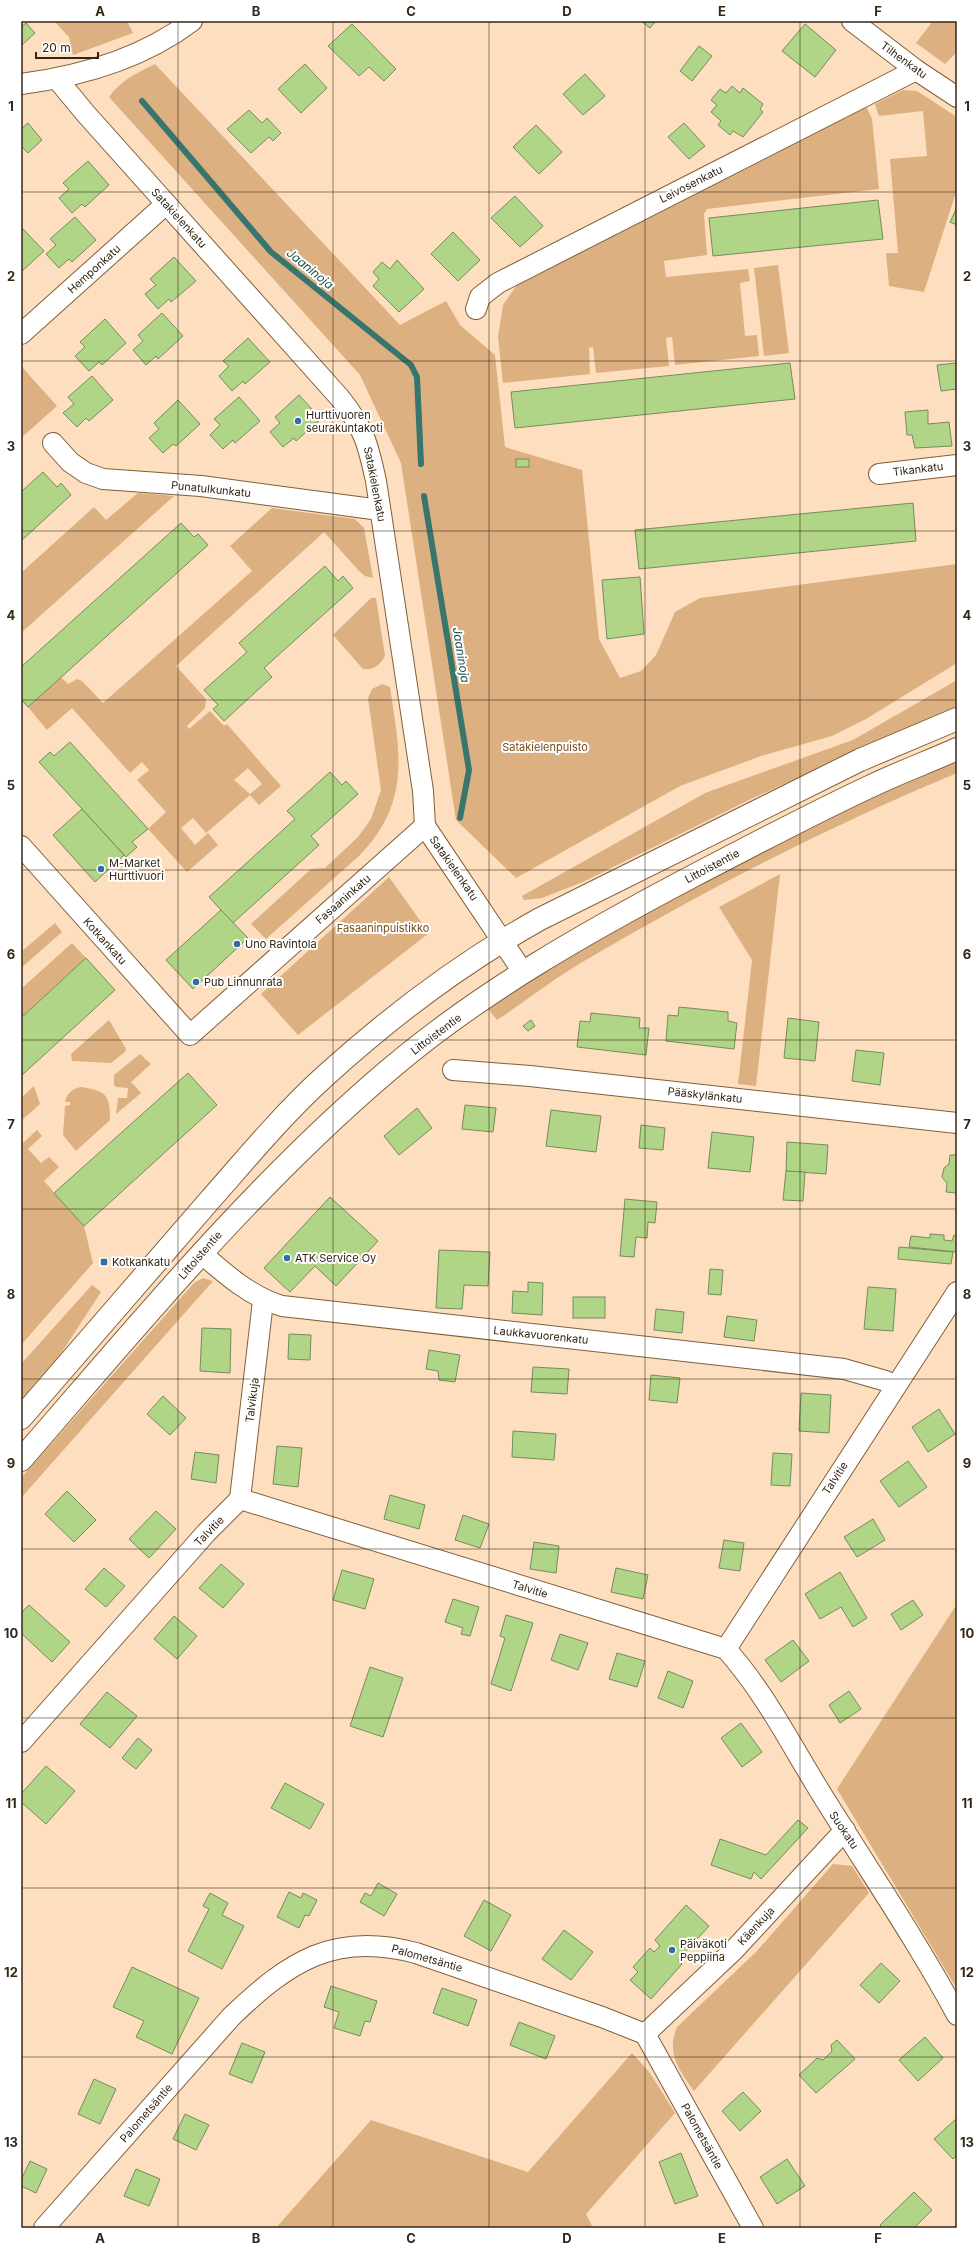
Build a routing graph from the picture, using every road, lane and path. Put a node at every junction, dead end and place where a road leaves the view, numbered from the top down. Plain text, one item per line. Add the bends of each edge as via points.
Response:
1 (192, 21) edge
2 (852, 21) edge
3 (916, 70) junction
4 (57, 79) junction
5 (21, 84) edge
6 (957, 97) edge
7 (166, 204) junction
8 (476, 309) dead end
9 (21, 334) edge
10 (53, 443) dead end
11 (957, 465) edge
12 (879, 474) dead end
13 (380, 510) junction
14 (957, 719) edge
15 (957, 750) edge
16 (425, 826) junction
17 (21, 846) edge
18 (503, 940) junction
19 (523, 972) junction
20 (190, 1035) joint
21 (453, 1070) dead end
22 (957, 1123) edge
23 (201, 1253) junction
24 (957, 1292) edge
25 (263, 1301) junction
26 (894, 1387) junction
27 (21, 1418) edge
28 (21, 1460) edge
29 (240, 1499) junction
30 (726, 1649) junction
31 (21, 1742) edge
32 (845, 1830) junction
33 (957, 2015) edge
34 (645, 2034) junction
35 (44, 2228) edge
36 (754, 2228) edge

1 - 4 street via 113,64
2 - 3 street, Tilhenkatu
3 - 6 street, Tilhenkatu
3 - 8 street, Leivosenkatu via 498,283 480,297
4 - 5 street
4 - 7 street, Satakielenkatu
7 - 9 street, Hemponkatu
7 - 13 street, Satakielenkatu via 356,418 364,432 369,450
10 - 13 street, Punatulkunkatu via 70,462 86,473 103,479 201,486
11 - 12 street, Tikankatu
13 - 16 street, Satakielenkatu via 423,791
14 - 18 main road via 860,760 540,919
15 - 19 main road, Littoistentie via 871,786 759,842 637,906
16 - 18 street, Satakielenkatu
16 - 20 street, Fasaaninkatu
17 - 20 street, Kotkankatu
18 - 19 street, Satakielenkatu
18 - 27 main road via 454,972 382,1027 325,1076 174,1240
19 - 23 main road, Littoistentie via 393,1067 331,1121 279,1170
21 - 22 street, Pääskylänkatu via 538,1076
23 - 25 street, Laukkavuorenkatu via 223,1273
23 - 28 main road, Littoistentie
24 - 26 street, Talvitie
25 - 26 street, Laukkavuorenkatu via 324,1311 844,1369 886,1381
25 - 29 street, Talvikuja
26 - 30 street, Talvitie
29 - 30 street, Talvitie
29 - 31 street, Talvitie via 206,1533
30 - 32 street, Suokatu via 755,1684
32 - 33 street, Suokatu via 926,1958
32 - 34 street, Käenkuja via 734,1950
34 - 35 street, Palometsäntie via 602,2017 392,1947 360,1944 314,1956 283,1972 231,2017
34 - 36 street, Palometsäntie

